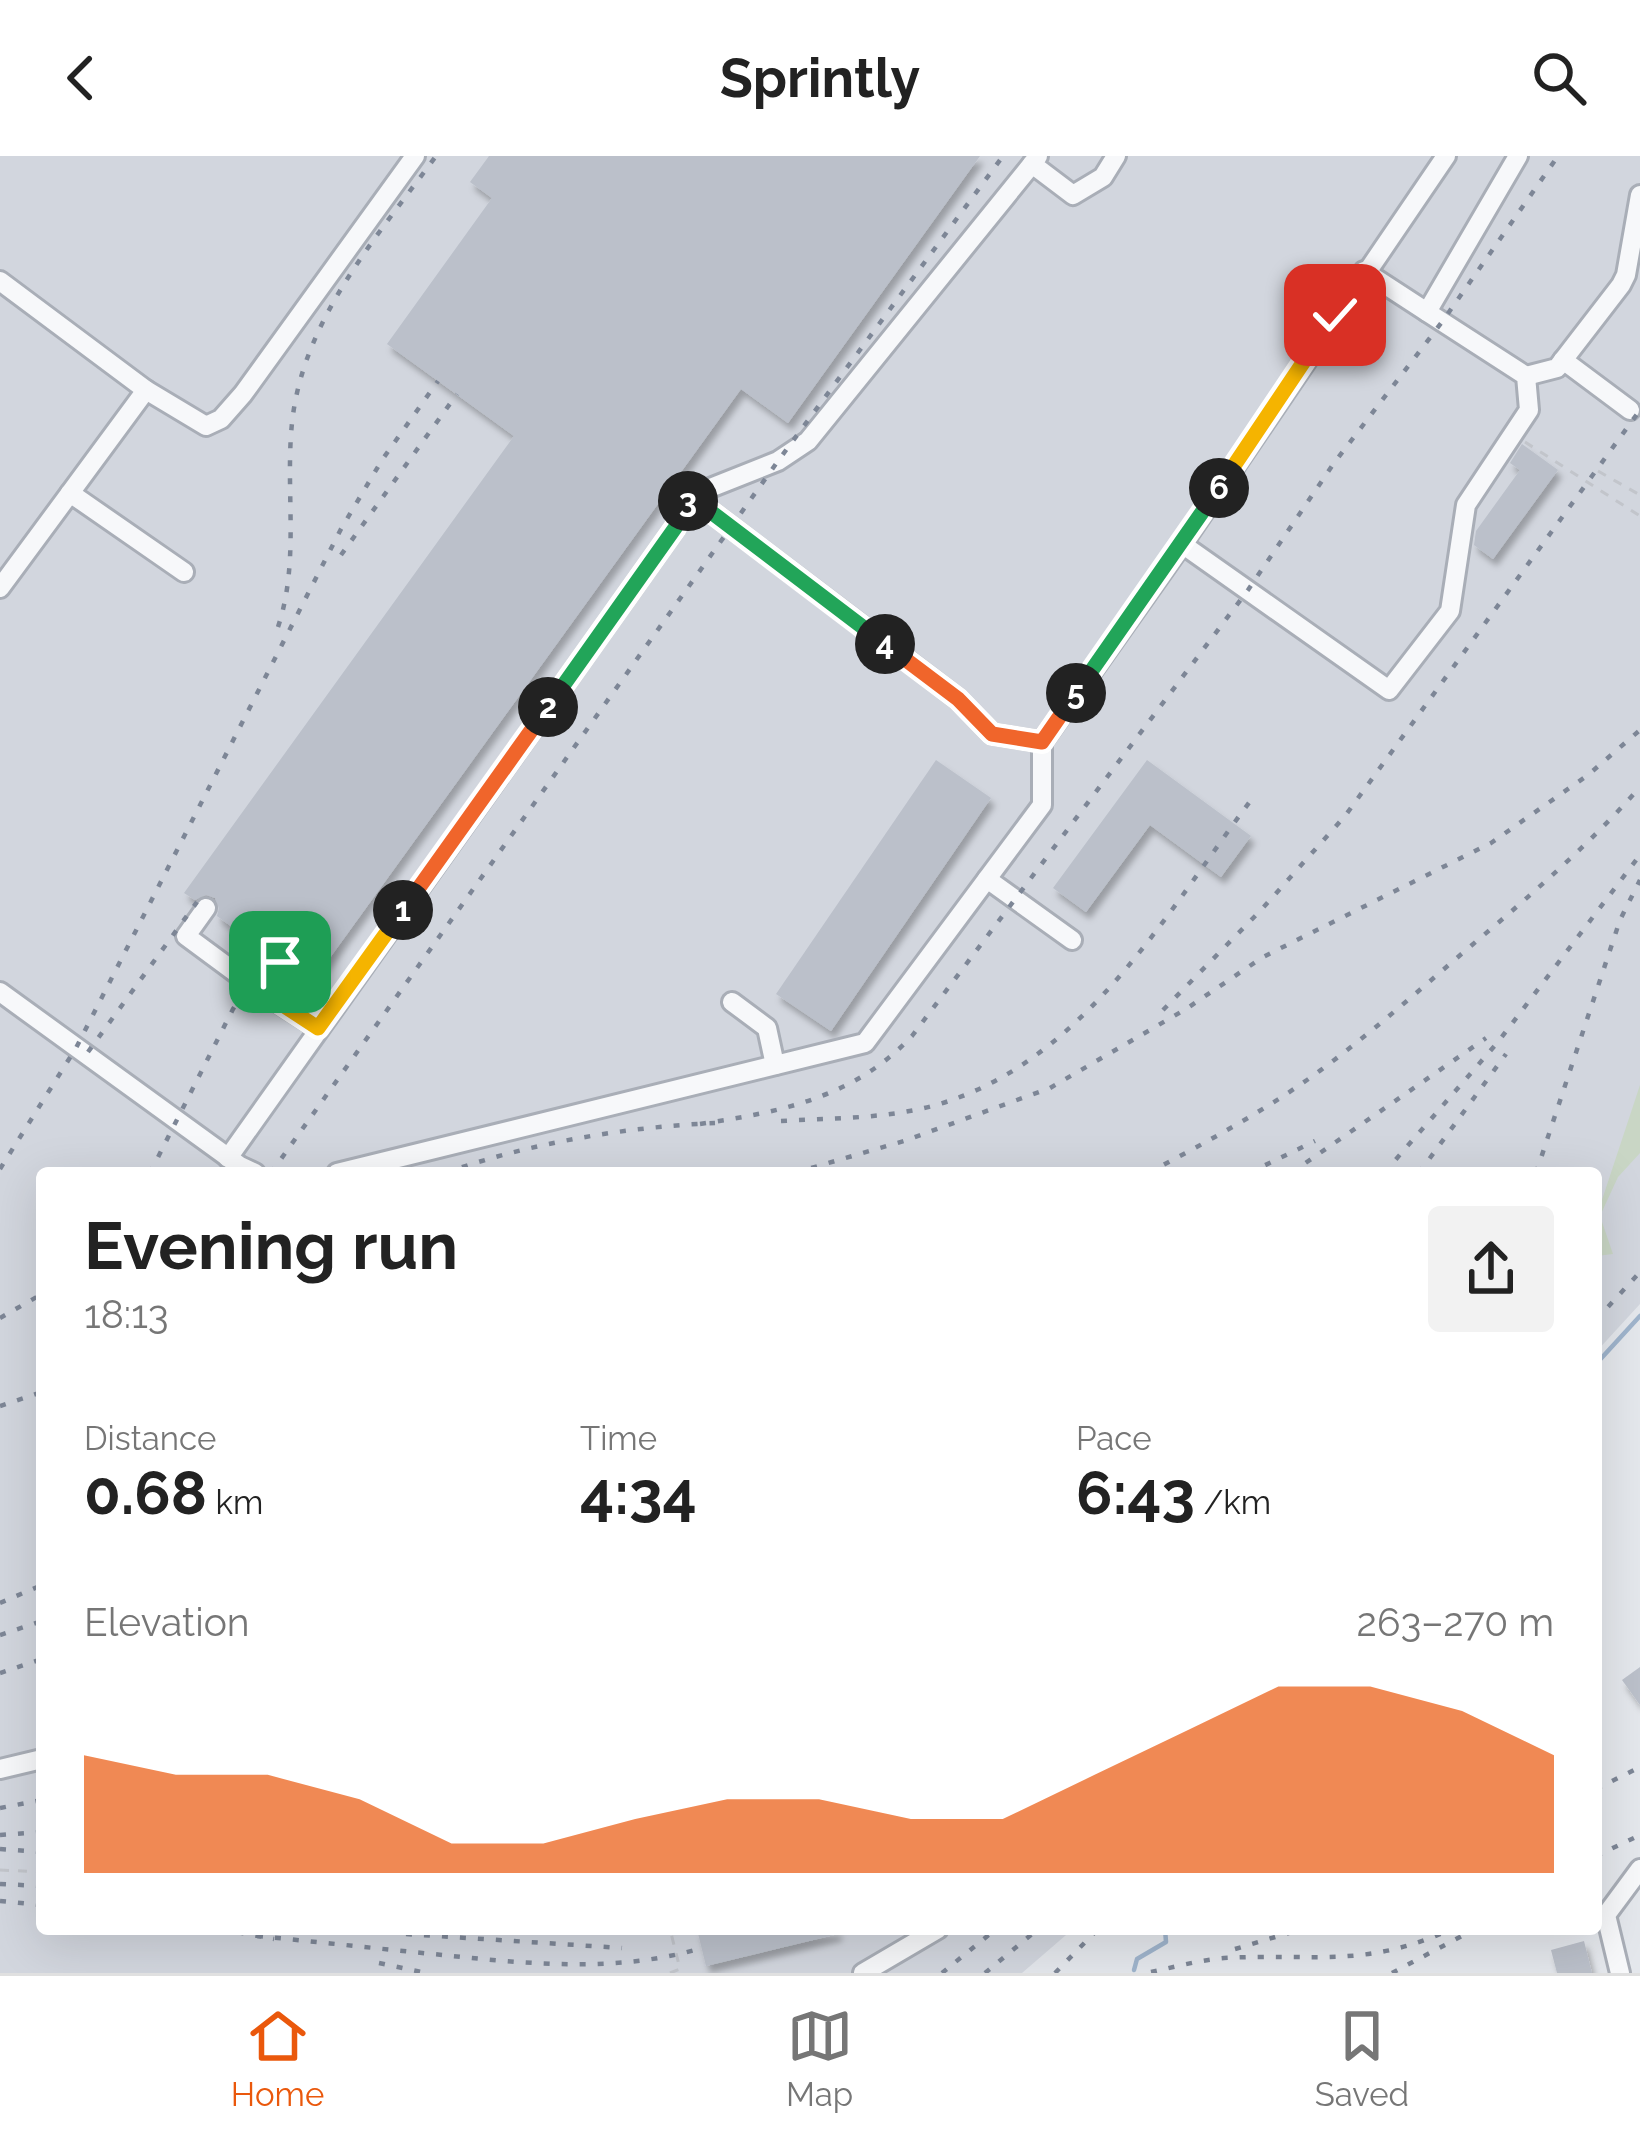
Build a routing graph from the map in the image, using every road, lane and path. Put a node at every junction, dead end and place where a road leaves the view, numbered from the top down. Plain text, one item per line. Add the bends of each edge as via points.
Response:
1 (416, 156) edge
2 (1116, 156) edge
3 (1446, 156) edge
4 (1518, 156) edge
5 (1035, 160) edge
6 (1640, 195) edge
7 (1364, 272) junction
8 (0, 281) edge
9 (1630, 285) edge
10 (1426, 312) junction
11 (1563, 360) junction
12 (1526, 376) junction
13 (146, 390) junction
14 (1630, 410) dead end
15 (1513, 434) junction
16 (1598, 471) dead end
17 (70, 493) junction
18 (1640, 495) edge
19 (690, 496) junction
20 (1640, 516) edge
21 (1182, 544) junction
22 (184, 572) dead end
23 (0, 589) edge
24 (1042, 742) junction
25 (987, 880) junction
26 (206, 908) dead end
27 (1072, 940) dead end
28 (280, 962) dead end
29 (260, 990) junction
30 (0, 992) edge
31 (732, 1002) dead end
32 (318, 1028) junction
33 (776, 1065) junction
34 (228, 1158) junction
35 (244, 1167) edge
36 (361, 1167) edge
37 (36, 1760) edge
38 (0, 1769) edge
39 (1640, 1869) edge
40 (0, 1870) edge
41 (36, 1872) edge
42 (671, 1935) edge
43 (928, 1935) edge
44 (670, 1973) edge
45 (863, 1973) edge
46 (1620, 1973) edge

1 - 13 street via 221,419 206,426
2 - 5 street via 1103,177 1073,195
3 - 7 street
4 - 10 street
5 - 19 street via 808,440 778,461
6 - 9 street
7 - 10 street
7 - 21 street
8 - 13 street
9 - 11 street
10 - 12 street
11 - 12 street
11 - 14 street
12 - 15 street via 1529,410
13 - 17 street
15 - 20 path
15 - 21 street via 1466,506 1450,611 1389,690
16 - 18 path
17 - 22 street
17 - 23 street
19 - 24 street via 958,699 992,734
19 - 32 street via 675,528
21 - 24 street
24 - 25 street via 1042,805
25 - 27 street
25 - 33 street via 865,1043
26 - 29 street via 186,937
28 - 29 street
29 - 32 street
30 - 34 street
31 - 33 street via 767,1028
32 - 34 street
33 - 36 street
34 - 35 street
37 - 38 street
39 - 46 street via 1606,1915
40 - 41 path
42 - 44 path via 680,1970
43 - 45 street

